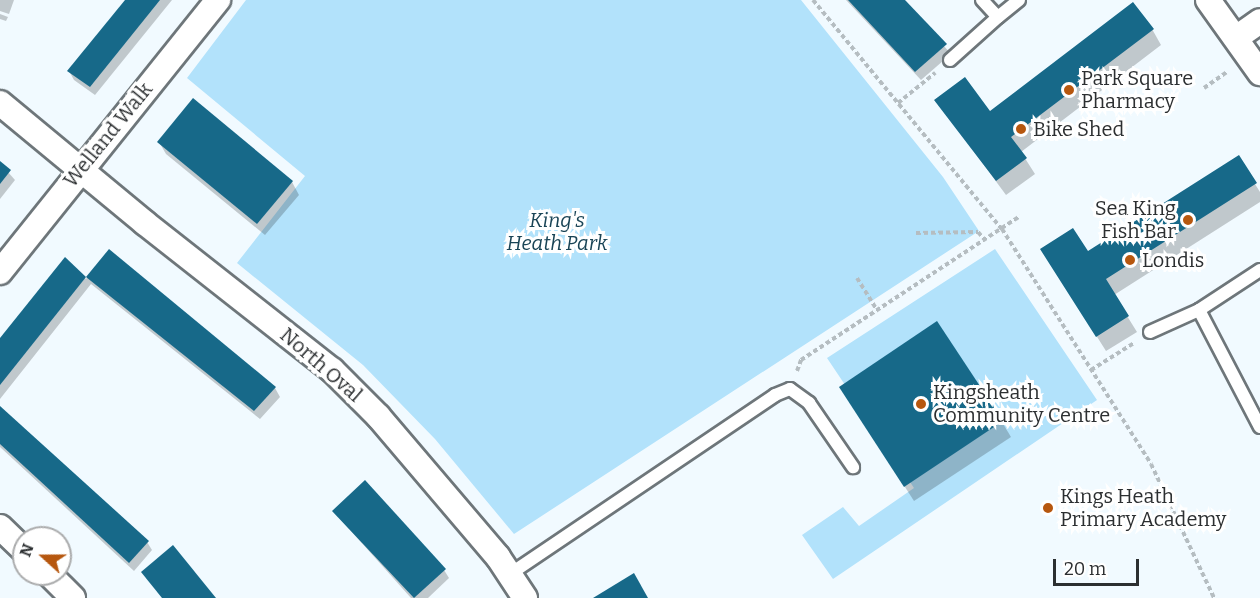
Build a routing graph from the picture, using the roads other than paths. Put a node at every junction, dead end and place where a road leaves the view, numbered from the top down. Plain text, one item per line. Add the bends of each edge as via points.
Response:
1 (218, 0) edge
2 (982, 0) edge
3 (1019, 0) edge
4 (1208, 0) edge
5 (998, 17) junction
6 (1260, 21) edge
7 (1236, 38) junction
8 (951, 60) road end
9 (1260, 73) edge
10 (0, 103) edge
11 (80, 169) junction
12 (1260, 270) edge
13 (0, 272) edge
14 (1199, 310) junction
15 (1150, 332) road end
16 (1260, 428) edge
17 (853, 468) dead end
18 (0, 527) edge
19 (12, 538) edge
20 (510, 574) junction
21 (61, 586) edge
22 (73, 598) edge
23 (525, 598) edge

1 - 11 street, Welland Walk
2 - 5 lane
3 - 5 lane
4 - 7 street
5 - 8 lane
6 - 7 street
7 - 9 street
10 - 11 street, North Oval
11 - 13 street, Welland Walk
11 - 20 street, North Oval via 332,370 378,416
12 - 14 lane
14 - 15 lane
14 - 16 lane
17 - 20 lane via 809,403 790,389 775,395
18 - 19 street
20 - 23 street, North Oval
21 - 22 street

